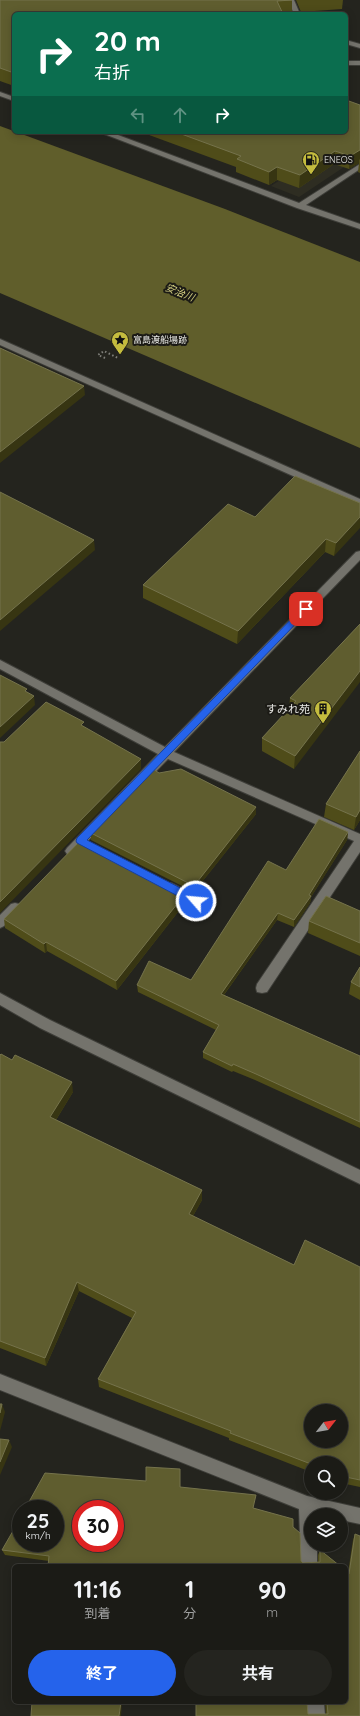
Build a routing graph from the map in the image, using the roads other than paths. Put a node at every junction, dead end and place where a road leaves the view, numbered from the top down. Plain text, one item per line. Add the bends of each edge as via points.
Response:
1 (291, 0) edge
2 (296, 12) edge
3 (348, 43) edge
4 (360, 46) edge
5 (348, 63) edge
6 (360, 63) edge
7 (0, 94) edge
8 (12, 98) edge
9 (108, 134) edge
10 (360, 166) edge
11 (300, 206) junction
12 (360, 227) edge
13 (0, 342) edge
14 (360, 503) edge
15 (360, 554) edge
16 (0, 664) edge
17 (56, 694) junction
18 (45, 705) edge
19 (166, 752) junction
20 (360, 839) edge
21 (80, 841) junction
22 (360, 842) edge
23 (94, 848) edge
24 (64, 857) edge
25 (162, 883) edge
26 (22, 901) edge
27 (196, 901) dead end
28 (2, 918) edge
29 (262, 988) dead end
30 (0, 999) edge
31 (360, 1177) edge
32 (0, 1382) edge
33 (307, 1504) junction
34 (360, 1516) edge
35 (309, 1564) edge
36 (315, 1704) edge
37 (316, 1716) edge

1 - 2 street
3 - 4 street
5 - 6 street
7 - 8 street
9 - 11 street
10 - 11 street
11 - 12 street
13 - 14 street
15 - 19 street
16 - 17 street
17 - 18 street
17 - 19 street
19 - 20 street
19 - 21 street
21 - 23 street
21 - 24 street
22 - 29 street
25 - 27 street
26 - 28 street
30 - 31 street via 45,1024
32 - 33 street
33 - 34 street
33 - 35 street
36 - 37 street

